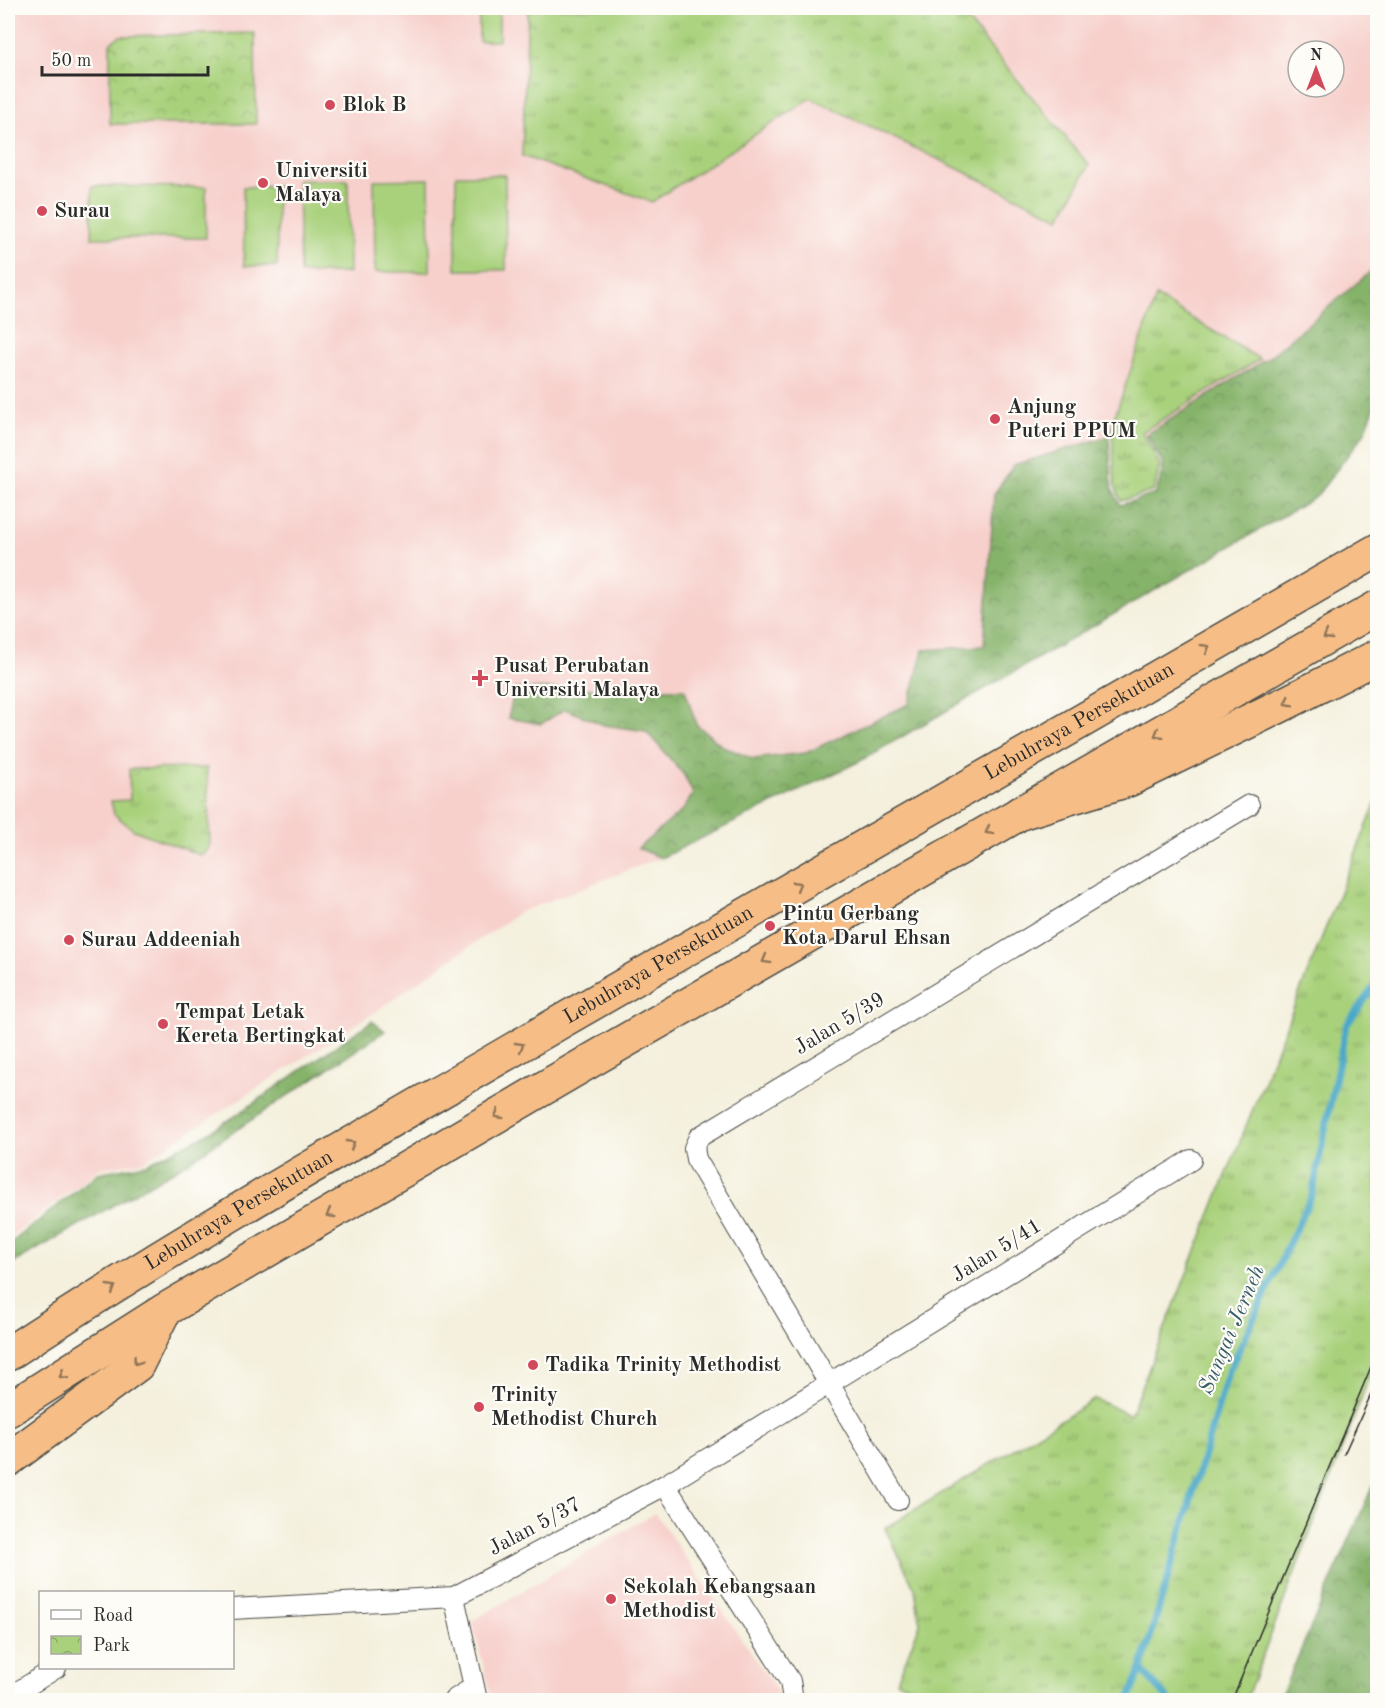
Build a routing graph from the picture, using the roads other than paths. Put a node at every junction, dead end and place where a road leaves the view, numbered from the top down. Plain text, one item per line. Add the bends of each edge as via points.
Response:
1 (1377, 550) edge
2 (1377, 607) edge
3 (1377, 656) edge
4 (1249, 805) dead end
5 (1020, 813) junction
6 (1191, 1160) dead end
7 (165, 1310) junction
8 (62, 1318) junction
9 (8, 1340) edge
10 (8, 1354) edge
11 (828, 1383) junction
12 (8, 1410) edge
13 (8, 1460) edge
14 (665, 1485) junction
15 (898, 1500) dead end
16 (454, 1598) junction
17 (234, 1609) edge
18 (54, 1669) edge
19 (475, 1694) edge
20 (8, 1698) edge
21 (454, 1701) edge
22 (793, 1701) edge

8 -> 1 highway, Lebuhraya Persekutuan via 317,1164
2 -> 5 highway
3 -> 5 highway via 1128,780
4 - 11 street, Jalan 5/39 via 699,1137 694,1148 696,1159
5 -> 7 highway
6 - 11 street, Jalan 5/41
7 -> 12 highway
7 -> 13 highway via 137,1365
8 - 9 highway
8 - 10 highway, Lebuhraya Persekutuan
11 - 14 street, Jalan 5/37
11 - 15 street
14 - 16 street, Jalan 5/37
14 - 22 street via 790,1681
16 - 17 street, Jalan 5/37
16 - 19 street
18 - 20 street
19 - 21 street

